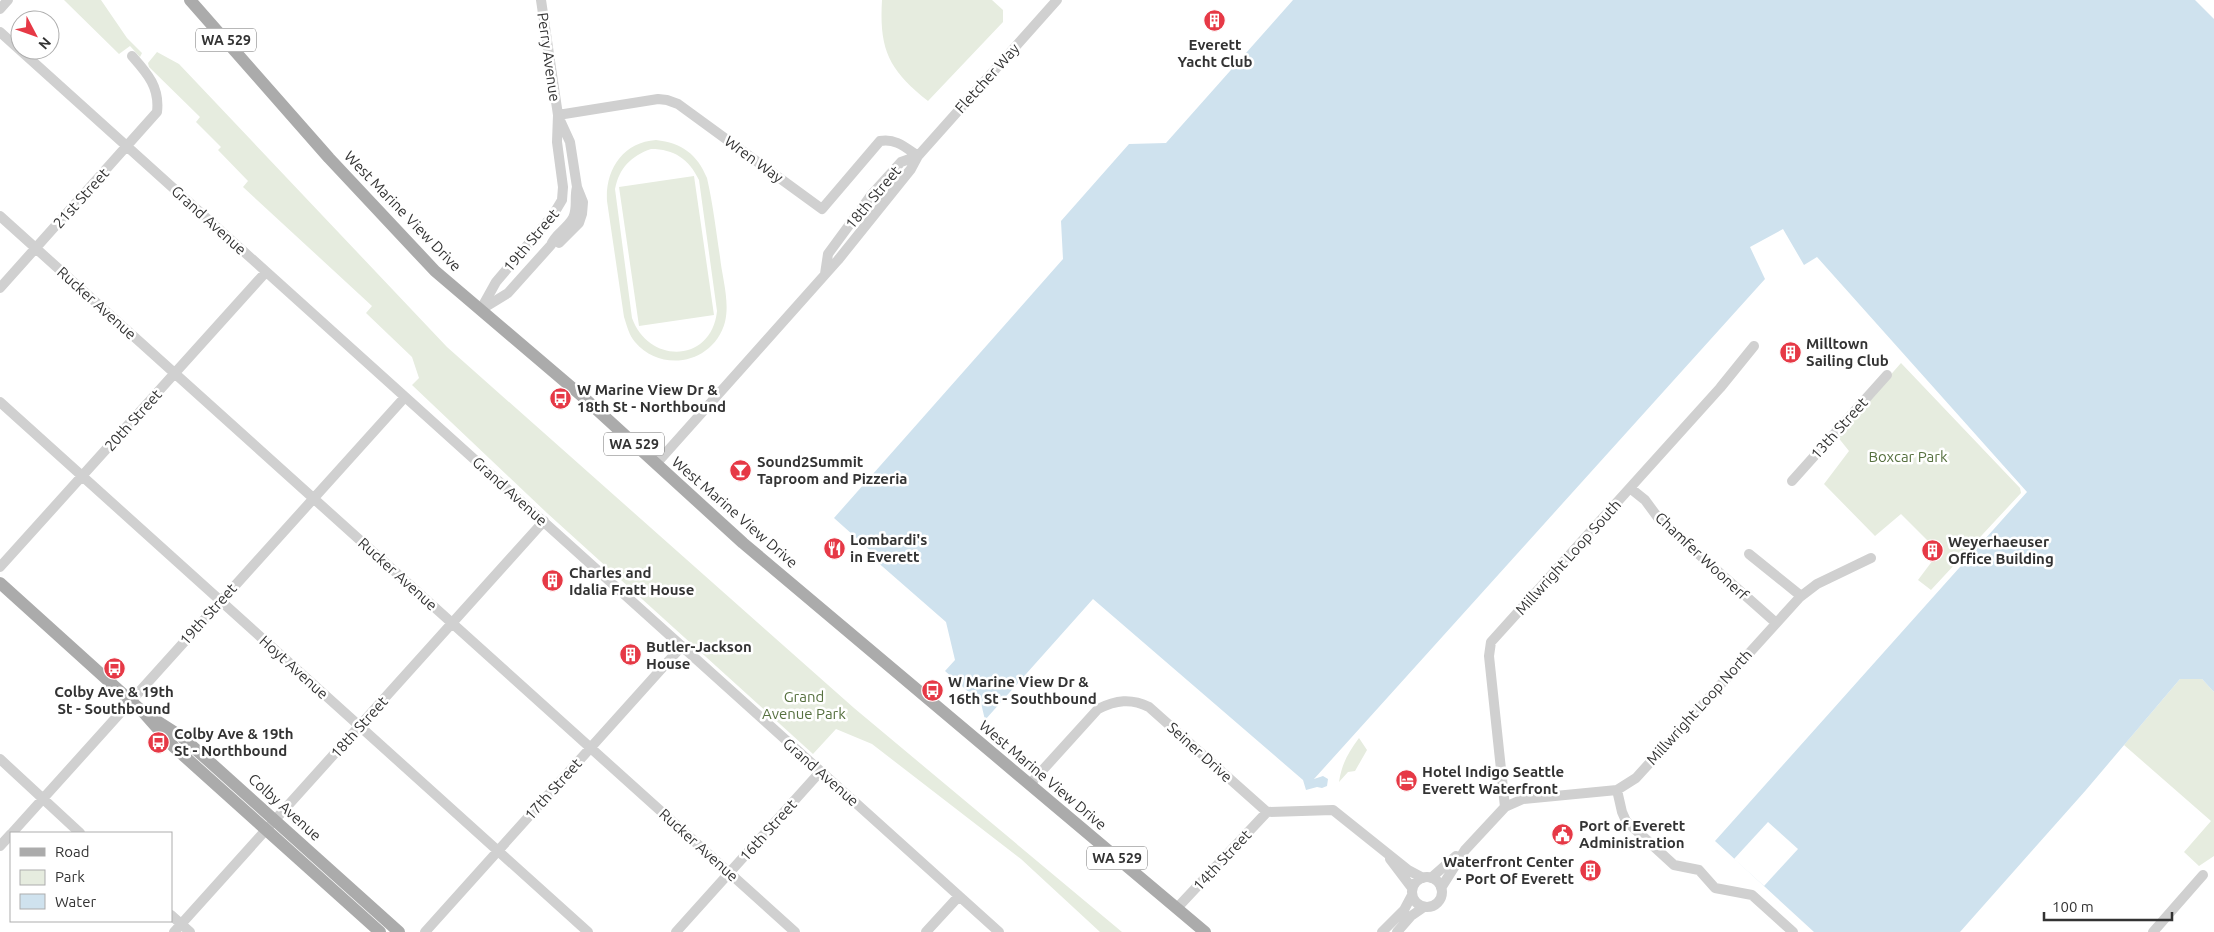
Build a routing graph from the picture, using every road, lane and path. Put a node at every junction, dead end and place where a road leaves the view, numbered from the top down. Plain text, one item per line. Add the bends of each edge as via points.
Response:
1 (8, 0) edge
2 (190, 0) edge
3 (541, 0) edge
4 (1057, 0) edge
5 (0, 9) edge
6 (0, 32) edge
7 (10, 41) edge
8 (132, 56) dead end
9 (31, 60) edge
10 (558, 115) junction
11 (127, 146) junction
12 (918, 156) junction
13 (0, 216) edge
14 (36, 249) junction
15 (266, 272) junction
16 (0, 288) edge
17 (481, 310) junction
18 (1754, 346) dead end
19 (175, 374) junction
20 (1887, 375) dead end
21 (405, 397) junction
22 (0, 402) edge
23 (656, 464) junction
24 (82, 476) junction
25 (1792, 480) dead end
26 (1630, 488) junction
27 (312, 498) junction
28 (544, 521) junction
29 (1749, 554) dead end
30 (1871, 558) dead end
31 (0, 568) edge
32 (0, 583) edge
33 (1801, 596) junction
34 (221, 600) junction
35 (1775, 622) junction
36 (452, 623) junction
37 (682, 646) junction
38 (131, 700) junction
39 (144, 713) junction
40 (359, 726) junction
41 (590, 748) junction
42 (0, 759) edge
43 (820, 772) junction
44 (1030, 784) junction
45 (1617, 790) junction
46 (43, 798) junction
47 (1505, 807) junction
48 (1267, 812) junction
49 (275, 820) junction
50 (266, 830) junction
51 (12, 832) edge
52 (79, 832) edge
53 (10, 834) edge
54 (0, 846) edge
55 (498, 850) junction
56 (1465, 850) junction
57 (1386, 852) junction
58 (729, 873) junction
59 (2202, 875) dead end
60 (1427, 878) junction
61 (1441, 888) junction
62 (1412, 892) junction
63 (959, 896) junction
64 (1424, 907) junction
65 (1177, 908) junction
66 (172, 917) edge
67 (178, 928) edge
68 (190, 932) edge
69 (380, 932) edge
70 (399, 932) edge
71 (425, 932) edge
72 (588, 932) edge
73 (676, 932) edge
74 (796, 932) edge
75 (926, 932) edge
76 (999, 932) edge
77 (1205, 932) edge
78 (1382, 932) edge
79 (1397, 932) edge
80 (1793, 932) edge
81 (2153, 932) edge

1 - 5 street
2 - 17 main road, West Marine View Drive / WA 529 via 417,252
3 - 10 street, Perry Avenue
4 - 12 street, Fletcher Way
6 - 7 street, Grand Avenue
8 - 11 street, 21st Street via 154,84 158,105 150,122
9 - 11 street, Grand Avenue
10 - 12 street, Wren Way via 667,100 704,122 822,209 880,141 895,141
10 - 17 street, 19th Street via 556,142 562,200 496,282
10 - 17 street, 19th Street via 570,142 577,187 583,202 579,223 558,244 551,245 508,293
11 - 14 street, 21st Street
11 - 15 street, Grand Avenue
12 - 23 street, 18th Street via 838,260
13 - 14 street, Rucker Avenue
14 - 16 street, 21st Street
14 - 19 street, Rucker Avenue
15 - 19 street, 20th Street
15 - 21 street, Grand Avenue
17 - 23 main road, West Marine View Drive / WA 529
18 - 26 street, Millwright Loop South
19 - 24 street, 20th Street
19 - 27 street, Rucker Avenue
20 - 25 street, 13th Street
21 - 27 street, 19th Street
21 - 28 street, Grand Avenue
22 - 24 street, Hoyt Avenue
23 - 44 main road, West Marine View Drive / WA 529 via 743,543
24 - 31 street, 20th Street
24 - 34 street, Hoyt Avenue
26 - 35 street, Chamfer Woonerf
26 - 47 street, Millwright Loop South via 1492,642 1489,656
27 - 34 street, 19th Street
27 - 36 street, Rucker Avenue
28 - 36 street, 18th Street
28 - 37 street, Grand Avenue
29 - 33 street
30 - 33 street, Millwright Loop North via 1817,584
32 - 38 main road, Colby Avenue
33 - 35 street, Millwright Loop North
34 - 38 street, 19th Street
34 - 40 street, Hoyt Avenue
35 - 45 street, Millwright Loop North via 1636,778
36 - 40 street, 18th Street
36 - 41 street, Rucker Avenue
37 - 41 street, 17th Street
37 - 43 street, Grand Avenue
38 - 39 main road, Colby Avenue
38 - 46 street, 19th Street
39 - 49 main road, Colby Avenue via 182,737
39 - 50 main road, Colby Avenue via 174,747
40 - 49 street, 18th Street
40 - 55 street, Hoyt Avenue
41 - 55 street, 17th Street
41 - 58 street, Rucker Avenue
42 - 46 street
43 - 58 street, 16th Street
43 - 63 street, Grand Avenue
44 - 48 street, Seiner Drive via 1098,709 1125,700 1149,707
44 - 65 main road, West Marine View Drive / WA 529
45 - 47 street, Millwright Loop North via 1523,799
45 - 80 street via 1626,821 1674,865 1699,870 1715,888 1752,895
46 - 51 street, 19th Street
46 - 52 street
47 - 56 street
48 - 57 street via 1333,810
48 - 65 street, 14th Street
49 - 50 street, 18th Street
49 - 70 main road, Colby Avenue
50 - 67 street, 18th Street
50 - 69 main road, Colby Avenue
53 - 54 street, 19th Street
55 - 71 street, 17th Street
55 - 72 street, Hoyt Avenue
56 - 60 street
56 - 61 street
57 - 60 street via 1415,874
57 - 62 street
58 - 73 street, 16th Street
58 - 74 street, Rucker Avenue
59 - 81 street
60 - 61 street via 1437,882
60 - 62 street via 1416,882
61 - 64 street via 1438,903
62 - 64 street via 1416,903
62 - 78 street via 1404,910
63 - 75 street
63 - 76 street, Grand Avenue
64 - 79 street
65 - 77 main road, West Marine View Drive / WA 529
66 - 67 street
67 - 68 street

